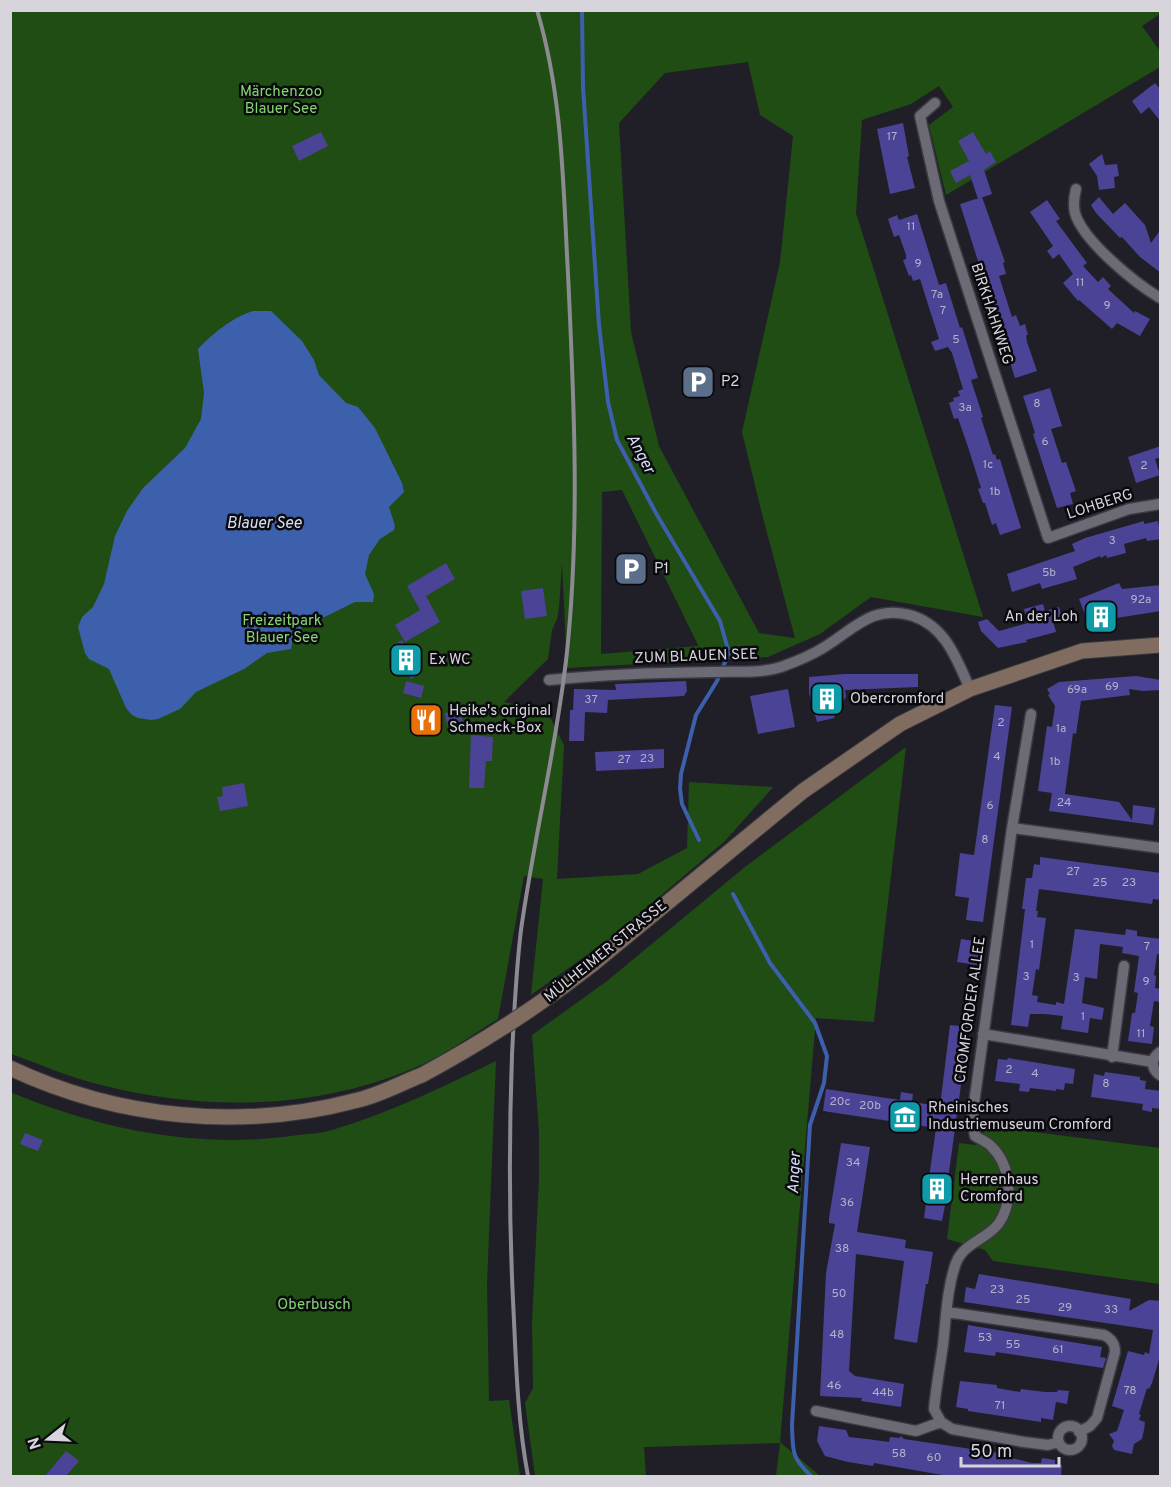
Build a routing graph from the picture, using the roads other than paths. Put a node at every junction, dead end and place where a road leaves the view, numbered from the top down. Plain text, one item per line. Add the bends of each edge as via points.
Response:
1 (935, 103) dead end
2 (1076, 189) dead end
3 (1161, 298) edge
4 (1161, 504) edge
5 (1048, 538) joint
6 (1161, 645) edge
7 (549, 680) dead end
8 (970, 689) junction
9 (1031, 714) dead end
10 (1012, 828) junction
11 (1161, 848) edge
12 (1124, 966) dead end
13 (983, 1034) junction
14 (1161, 1052) edge
15 (1112, 1056) junction
16 (1153, 1062) junction
17 (10, 1068) edge
18 (1161, 1075) edge
19 (946, 1312) junction
20 (816, 1411) dead end
21 (941, 1422) junction
22 (1079, 1432) junction
23 (1059, 1442) junction

1 - 5 street, BIRKHAHNWEG via 920,116 939,201
2 - 3 street via 1073,203 1081,226 1127,274
4 - 5 street, LOHBERG via 1129,509
6 - 8 main road, MÜLHEIMER STRASSE via 1083,651
7 - 8 street, ZUM BLAUEN SEE via 779,668 824,647 863,619 888,613 913,616 939,632 954,653
8 - 17 main road, MÜLHEIMER STRASSE, bridge via 900,724 803,791 547,1000 422,1075 361,1100 280,1114 170,1114 99,1101
9 - 10 street, CROMFORDER ALLEE
10 - 11 street
10 - 13 street, CROMFORDER ALLEE
12 - 15 street
13 - 15 street
13 - 19 street, CROMFORDER ALLEE via 972,1118 975,1136 991,1146 1000,1159 1008,1179 1009,1199 999,1223 962,1251
14 - 16 street
15 - 16 street
16 - 18 street via 1154,1070
19 - 21 street, CROMFORDER ALLEE via 934,1409
19 - 22 street via 1110,1338 1115,1352 1097,1418
20 - 21 street via 915,1431
21 - 23 street via 951,1430 1048,1445
22 - 23 street via 1073,1427 1063,1429
22 - 23 street via 1077,1447 1065,1449

